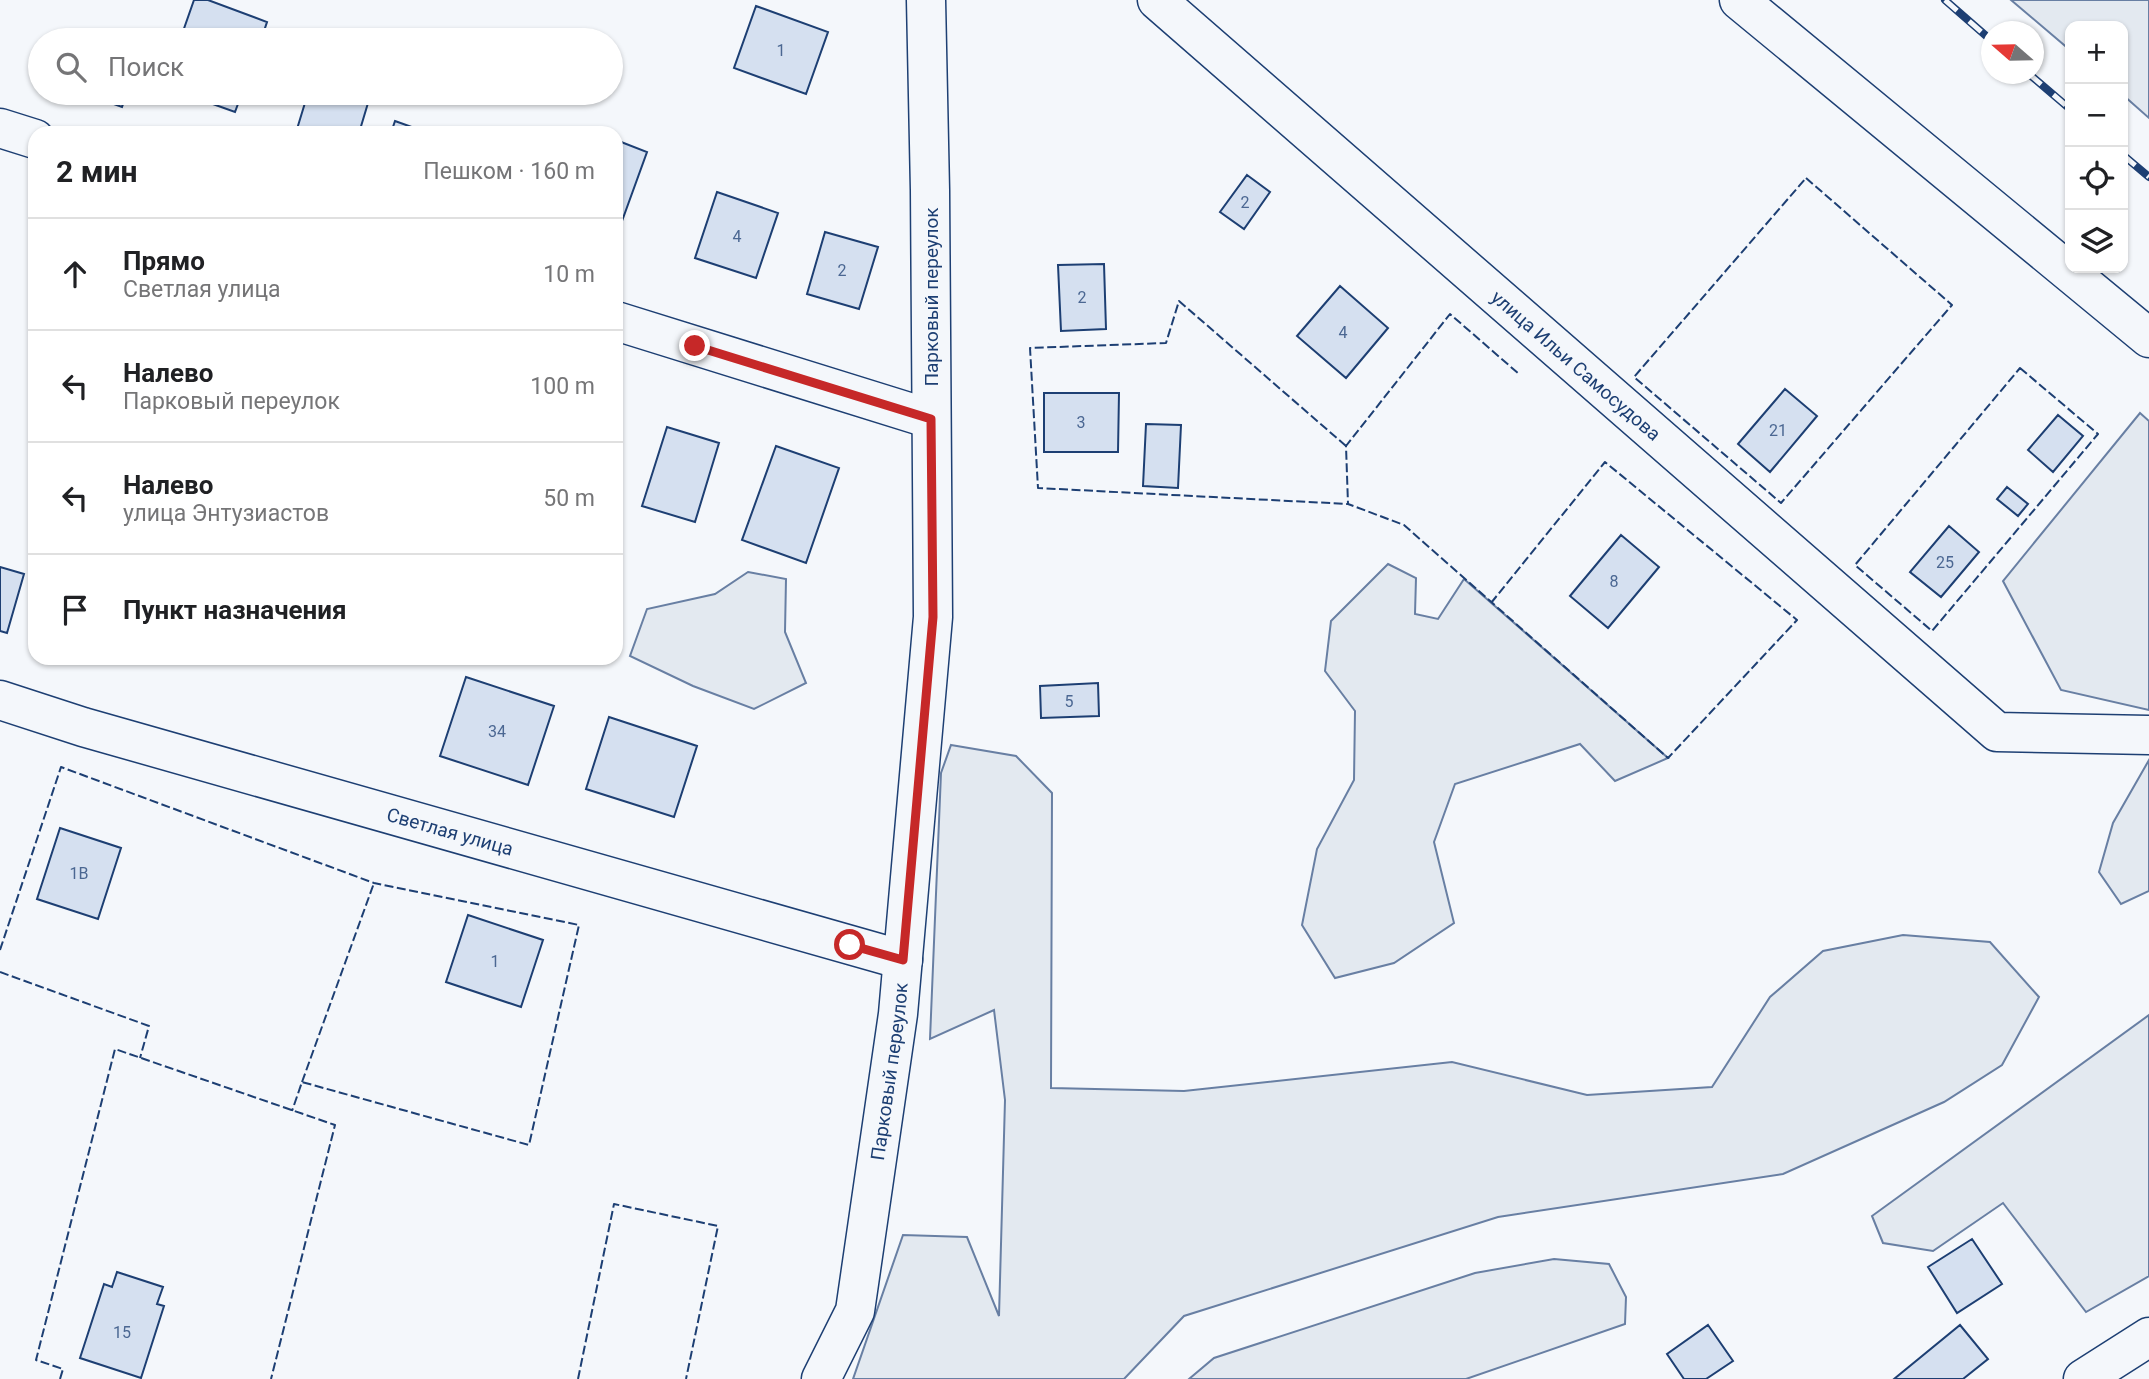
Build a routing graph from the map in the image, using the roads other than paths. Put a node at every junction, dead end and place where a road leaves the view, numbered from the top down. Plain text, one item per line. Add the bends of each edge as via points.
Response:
1 (926, 0) edge
2 (1157, 0) edge
3 (1740, 0) edge
4 (0, 128) edge
5 (28, 137) edge
6 (623, 323) edge
7 (2149, 338) edge
8 (931, 419) junction
9 (0, 700) edge
10 (2149, 735) edge
11 (903, 960) junction
12 (2149, 1337) edge
13 (821, 1379) edge
14 (2083, 1379) edge

1 - 8 street, Парковый переулок
2 - 10 street, улица Ильи Самосудова via 1997,732
3 - 7 street
4 - 5 street
6 - 8 street
8 - 11 street, Парковый переулок via 933,617
9 - 11 street, Светлая улица
11 - 13 street, Парковый переулок via 855,1311
12 - 14 street

